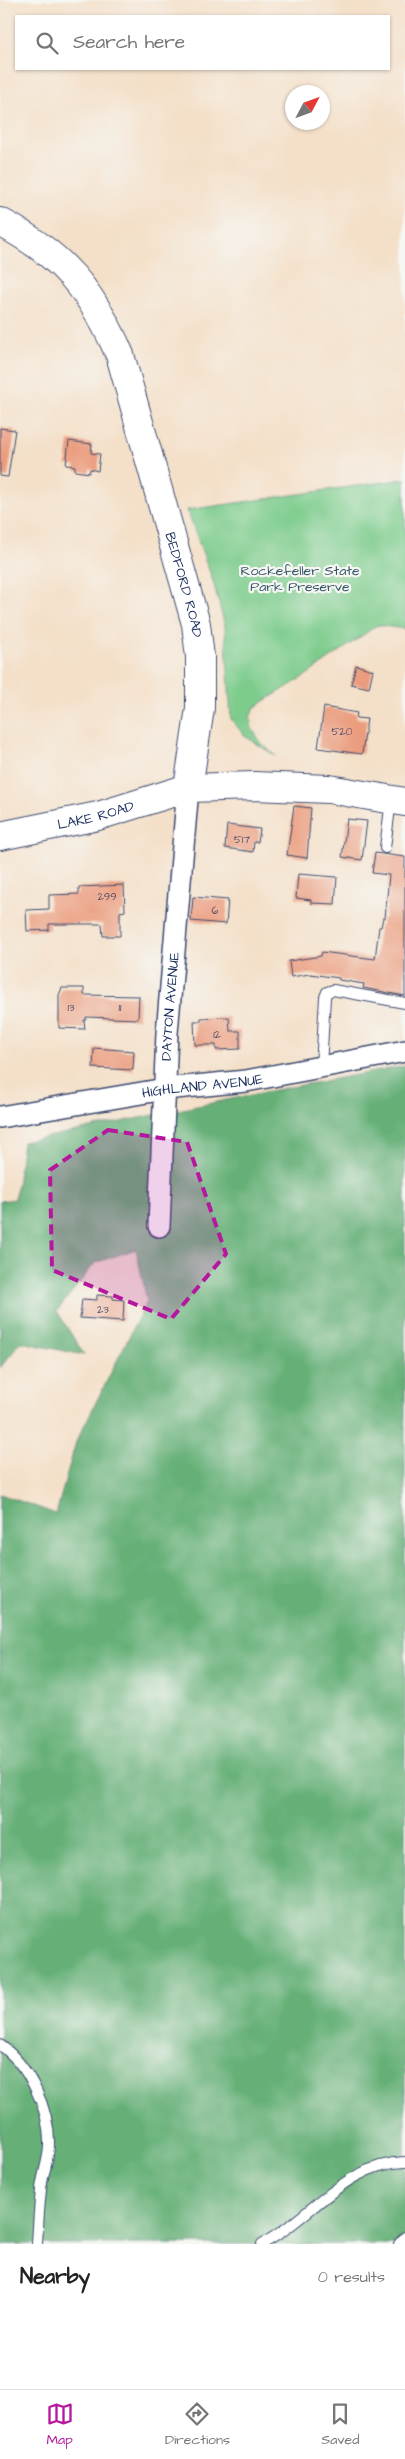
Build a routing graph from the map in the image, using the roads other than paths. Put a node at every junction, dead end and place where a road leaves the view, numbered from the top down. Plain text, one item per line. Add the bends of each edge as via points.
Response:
1 (0, 222) edge
2 (188, 788) junction
3 (398, 800) edge
4 (0, 836) edge
5 (385, 848) dead end
6 (405, 1003) edge
7 (405, 1051) edge
8 (321, 1067) junction
9 (165, 1089) junction
10 (0, 1117) edge
11 (159, 1226) dead end
12 (0, 2045) edge
13 (405, 2162) edge
14 (405, 2237) edge
15 (37, 2244) edge
16 (262, 2244) edge
17 (400, 2244) edge

1 - 2 main road, BEDFORD ROAD via 51,255 78,280 105,320 120,355 196,624 200,708
2 - 3 main road via 329,789
2 - 4 main road, LAKE ROAD via 98,816
2 - 9 street, DAYTON AVENUE
3 - 5 lane
6 - 8 lane via 332,990 327,992
7 - 8 street, HIGHLAND AVENUE
8 - 9 street, HIGHLAND AVENUE via 246,1081
9 - 10 street, HIGHLAND AVENUE
9 - 11 street, DAYTON AVENUE
12 - 15 lane via 19,2062 34,2084 44,2114 49,2145 41,2190
13 - 16 lane via 394,2162 363,2172
14 - 17 lane

